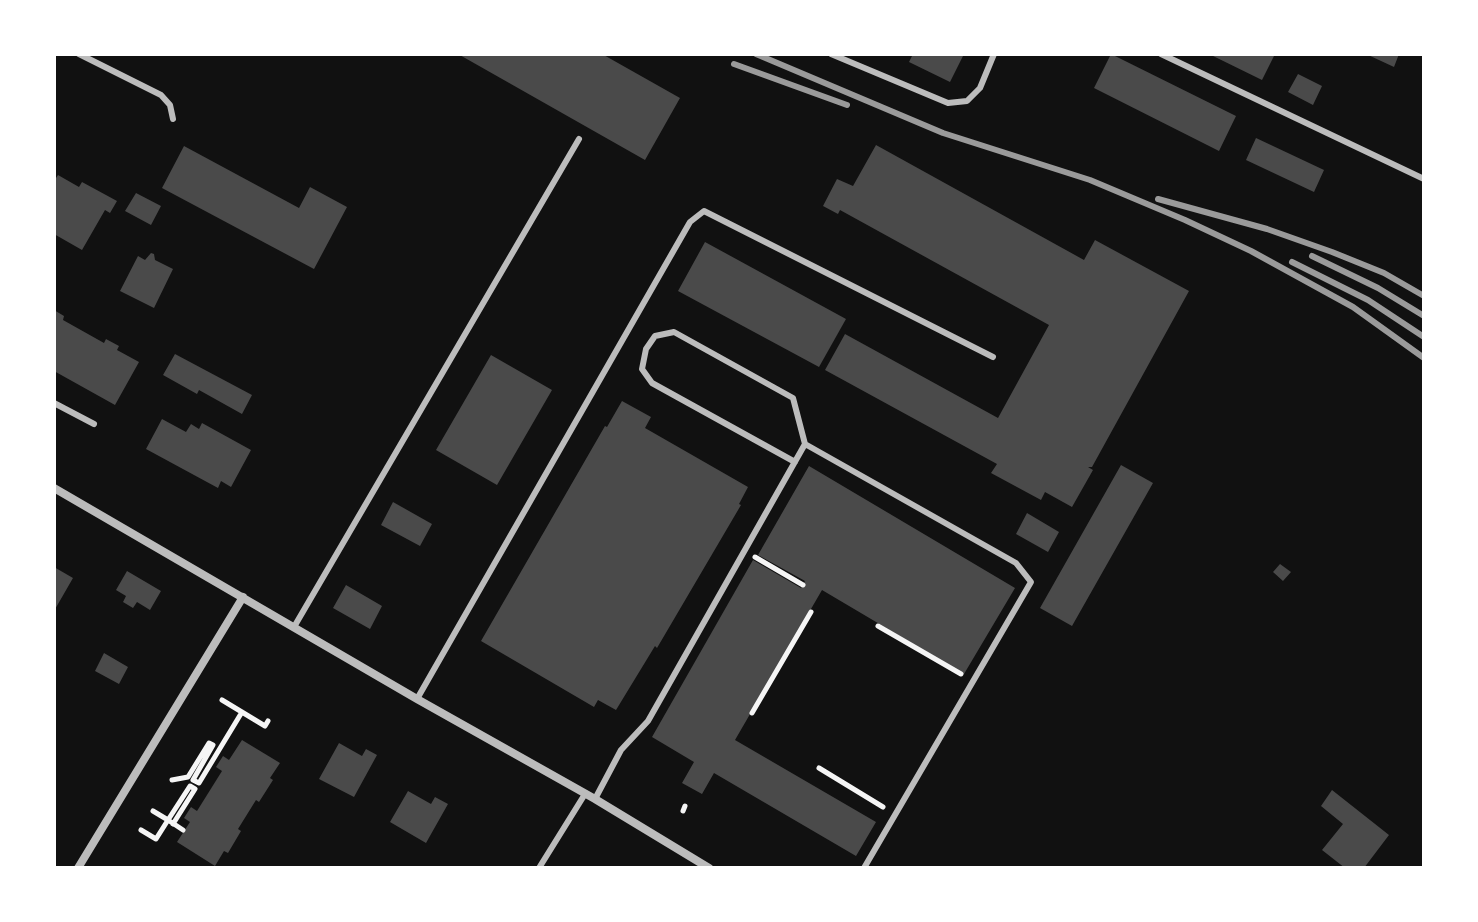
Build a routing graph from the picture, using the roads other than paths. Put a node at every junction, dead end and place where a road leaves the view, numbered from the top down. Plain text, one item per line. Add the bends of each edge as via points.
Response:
1 (79, 54) edge
2 (831, 54) edge
3 (994, 54) edge
4 (1161, 54) edge
5 (173, 119) dead end
6 (579, 139) dead end
7 (1424, 179) edge
8 (993, 357) dead end
9 (54, 403) edge
10 (94, 424) dead end
11 (805, 444) junction
12 (795, 462) junction
13 (54, 488) edge
14 (243, 597) junction
15 (294, 627) junction
16 (417, 699) junction
17 (585, 794) junction
18 (595, 799) junction
19 (79, 868) edge
20 (539, 868) edge
21 (709, 868) edge
22 (864, 868) edge

1 - 5 lane via 161,95
2 - 3 lane via 948,103 967,101 980,88
4 - 7 lane
6 - 15 lane
8 - 16 lane via 704,211 690,222
9 - 10 lane
11 - 12 lane
11 - 12 lane via 793,398 674,332 655,336 646,349 642,369 652,383
11 - 22 lane via 1016,563 1031,582
12 - 18 lane via 648,721 621,750
13 - 14 street
14 - 15 street
14 - 19 street
15 - 16 street
16 - 17 street
17 - 18 street
17 - 20 lane
18 - 21 street

